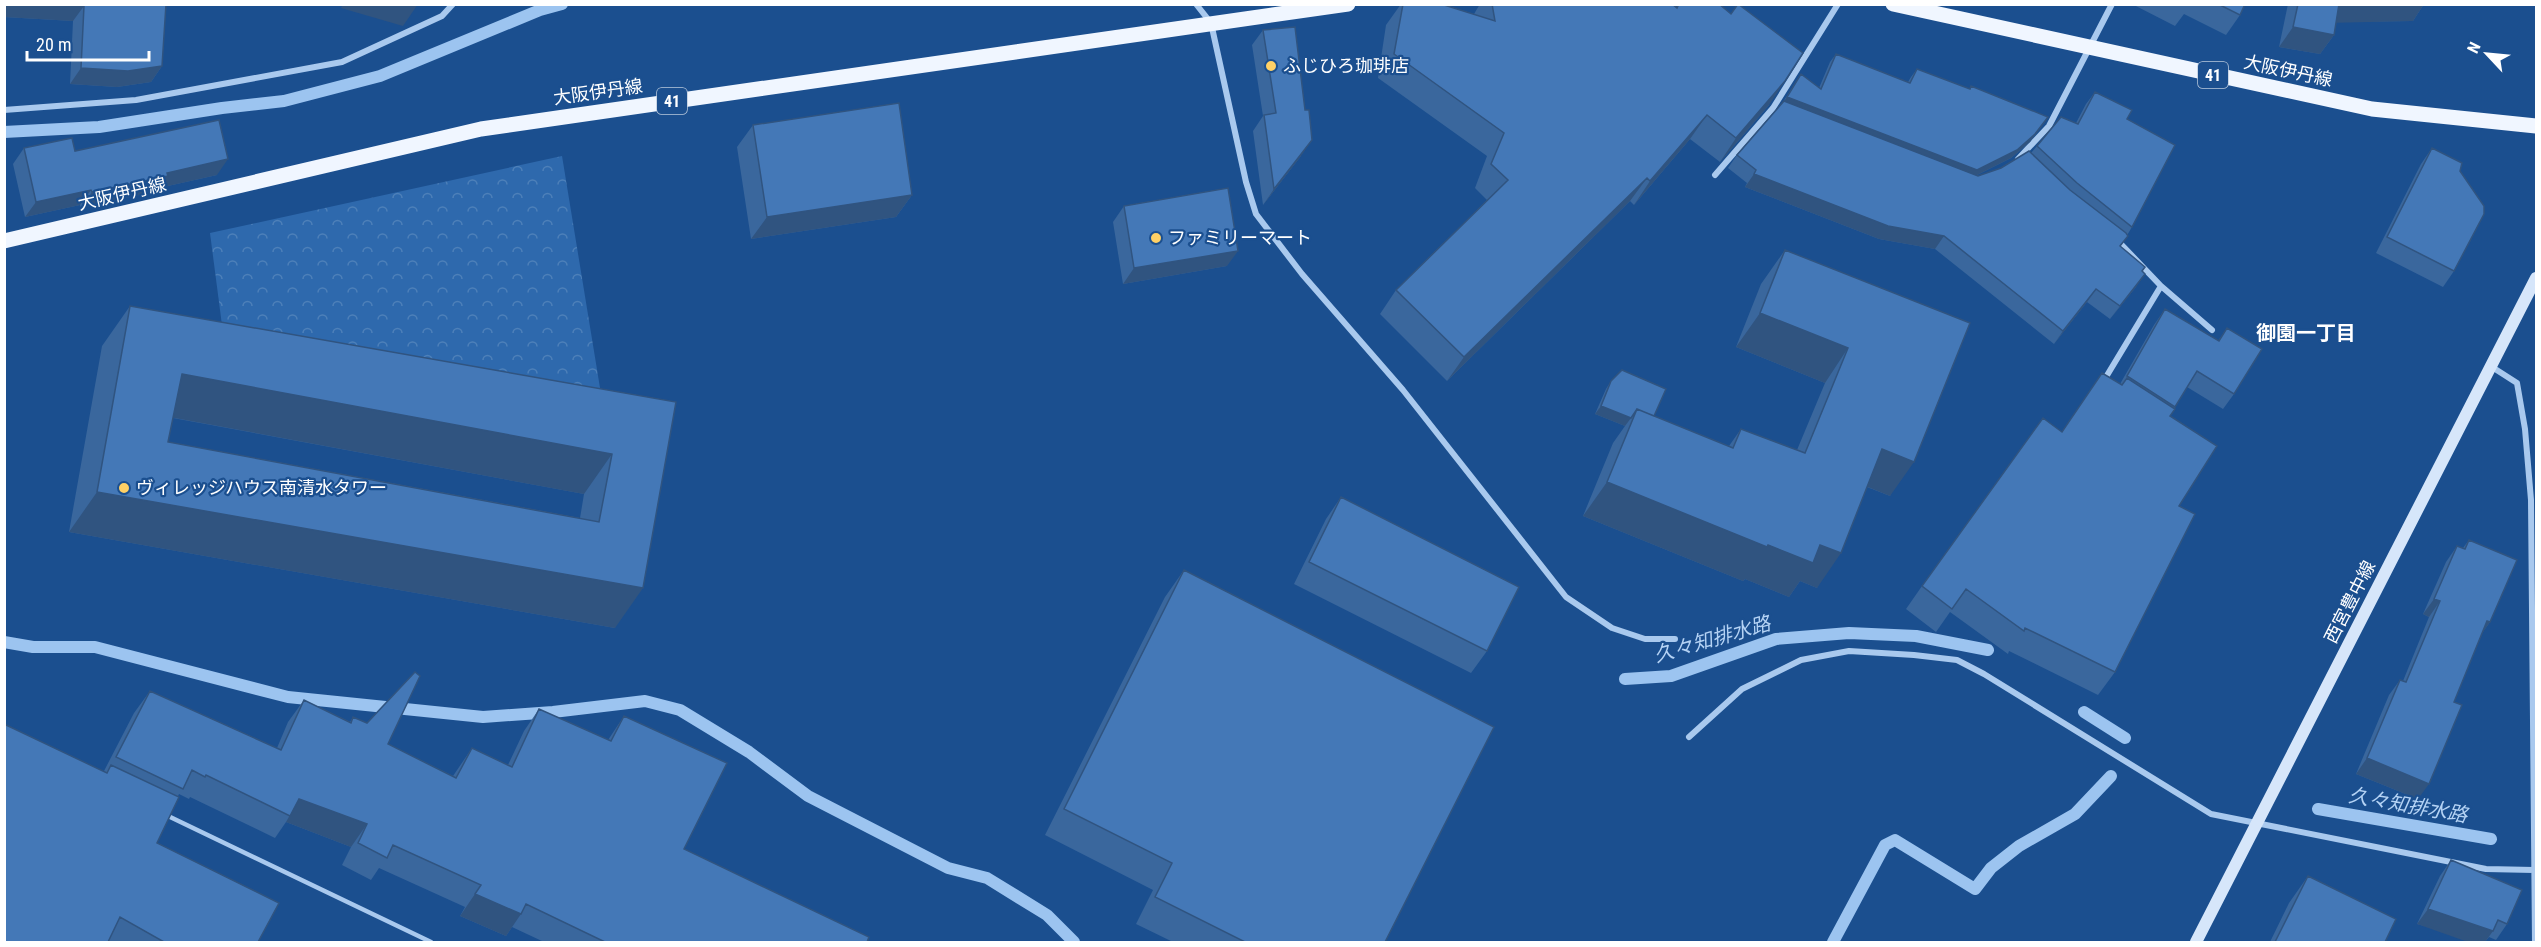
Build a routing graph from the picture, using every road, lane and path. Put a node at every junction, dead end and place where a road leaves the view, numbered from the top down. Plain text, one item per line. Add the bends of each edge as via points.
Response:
1 (453, 4) edge
2 (1197, 4) edge
3 (1348, 4) edge
4 (1838, 4) edge
5 (1893, 4) edge
6 (2112, 4) edge
7 (1211, 23) junction
8 (2090, 48) junction
9 (1773, 108) junction
10 (4, 110) edge
11 (1784, 112) edge
12 (2536, 126) edge
13 (2021, 158) junction
14 (2013, 163) edge
15 (2028, 165) edge
16 (1715, 175) dead end
17 (2111, 235) edge
18 (4, 241) edge
19 (2536, 278) edge
20 (2161, 286) junction
21 (2212, 330) dead end
22 (2492, 368) junction
23 (2100, 388) edge
24 (1676, 639) dead end
25 (1689, 736) dead end
26 (165, 815) edge
27 (2256, 823) junction
28 (2536, 850) edge
29 (2534, 870) junction
30 (431, 942) edge
31 (2196, 942) edge
32 (2535, 942) edge

1 - 10 street via 442,16 342,62 136,100
2 - 7 street
3 - 7 main road, 大阪伊丹線 / 41
4 - 9 street
5 - 8 main road, 大阪伊丹線 / 41
6 - 8 street
7 - 18 main road, 大阪伊丹線 / 41 via 481,129
7 - 24 street via 1256,214 1403,390 1566,597 1612,628 1645,639
8 - 12 main road, 大阪伊丹線 / 41 via 2372,109
8 - 13 street via 2049,126
9 - 11 street
9 - 16 street
13 - 14 street
13 - 15 street
17 - 20 street
19 - 22 main road, 西宮豊中線
20 - 21 street
20 - 23 street
22 - 27 main road, 西宮豊中線
22 - 28 street via 2517,383 2530,488
25 - 27 street via 1742,689 1801,660 1849,651 1957,660 2211,814
26 - 30 lane
27 - 29 street via 2486,869
27 - 31 main road, 西宮豊中線
28 - 29 street
29 - 32 street

